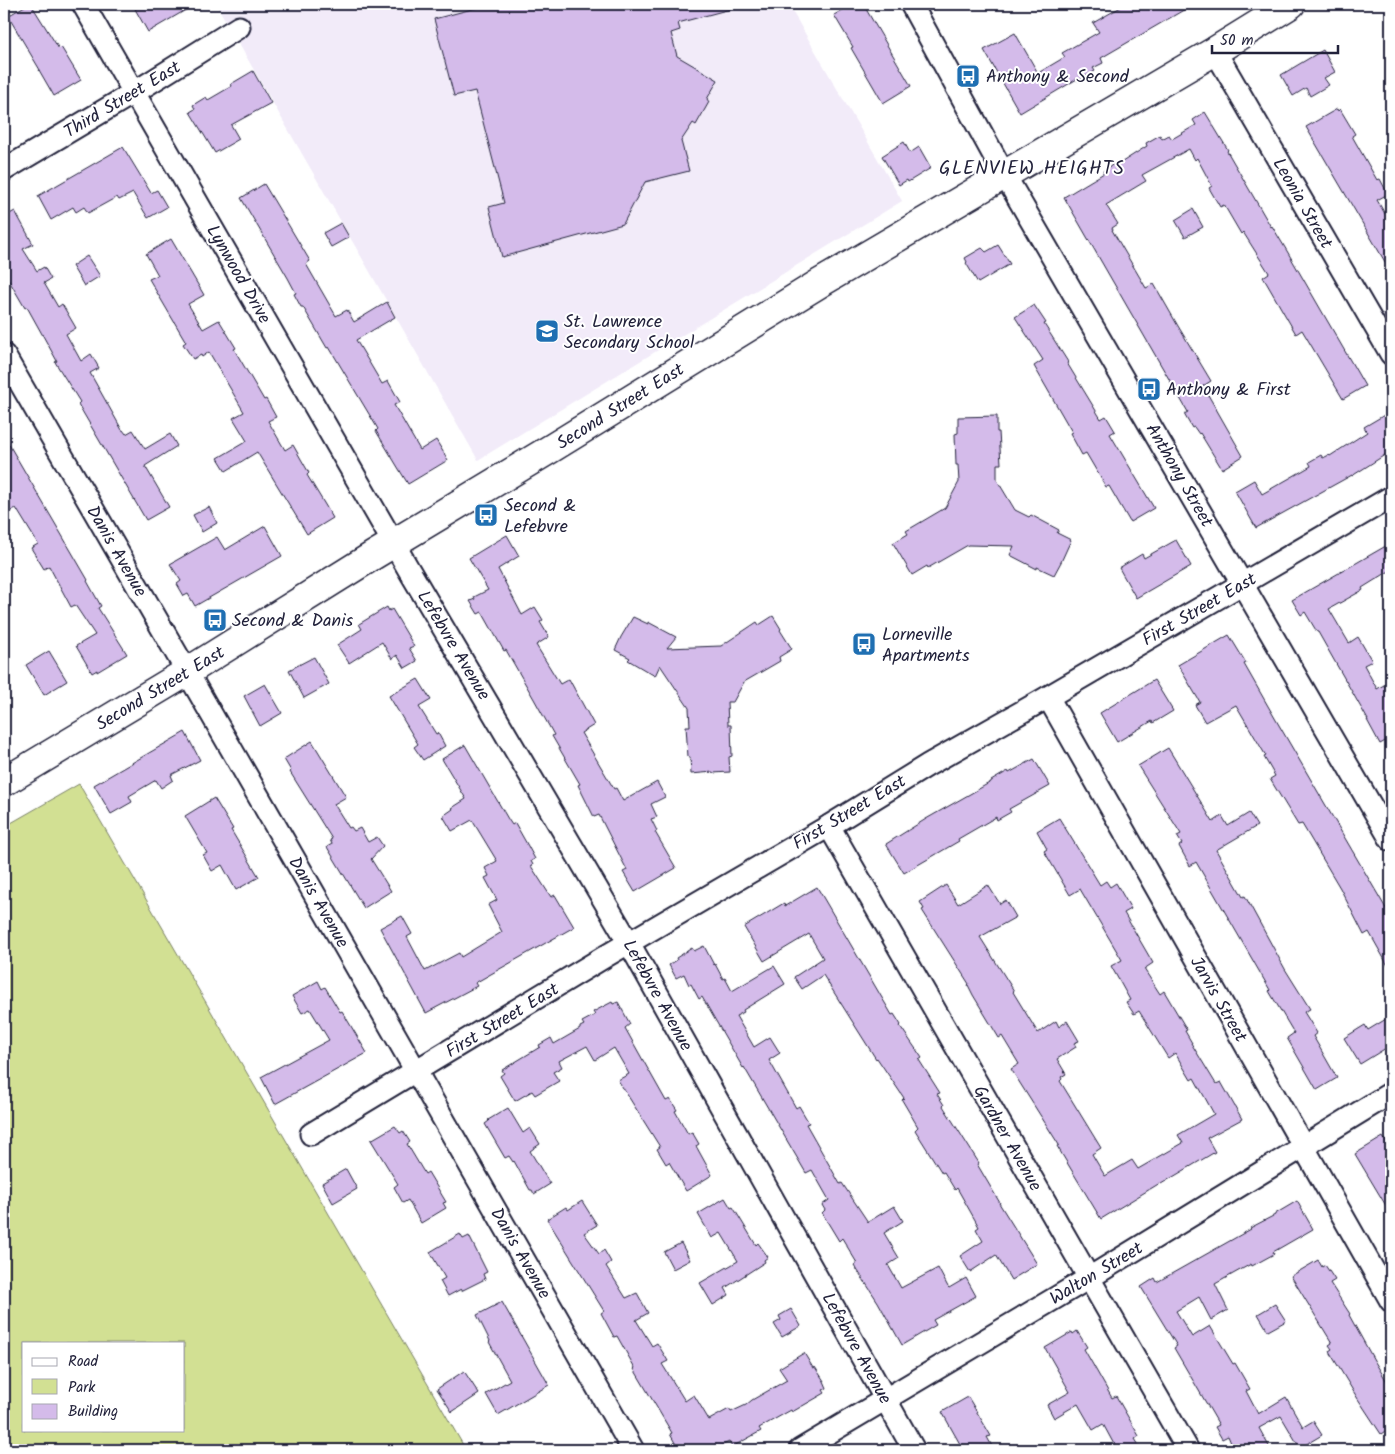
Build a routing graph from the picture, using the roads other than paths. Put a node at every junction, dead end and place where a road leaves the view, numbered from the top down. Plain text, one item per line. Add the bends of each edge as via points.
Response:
1 (83, 4) edge
2 (911, 4) edge
3 (1291, 4) edge
4 (239, 27) dead end
5 (1215, 51) junction
6 (135, 92) junction
7 (4, 170) edge
8 (1004, 174) junction
9 (1391, 354) edge
10 (4, 355) edge
11 (1391, 496) edge
12 (394, 544) junction
13 (1243, 583) junction
14 (187, 672) junction
15 (1048, 697) junction
16 (5, 778) edge
17 (829, 826) junction
18 (1391, 840) edge
19 (629, 943) junction
20 (416, 1071) junction
21 (1391, 1093) edge
22 (311, 1134) dead end
23 (1303, 1147) junction
24 (1089, 1278) junction
25 (1391, 1300) edge
26 (885, 1399) junction
27 (633, 1450) edge
28 (800, 1450) edge
29 (914, 1450) edge
30 (1188, 1450) edge

1 - 6 street, Lynwood Drive
2 - 8 street, Anthony Street
3 - 5 main road, Second Street East
4 - 6 street, Third Street East
5 - 8 main road, Second Street East
5 - 9 street, Leonia Street
6 - 7 street, Third Street East
6 - 12 street, Lynwood Drive
8 - 12 main road, Second Street East
8 - 13 street, Anthony Street
10 - 14 street, Danis Avenue
11 - 13 street, First Street East
12 - 14 main road, Second Street East
12 - 19 street, Lefebvre Avenue
13 - 15 street, First Street East
13 - 18 street, Anthony Street
14 - 16 main road, Second Street East
14 - 20 street, Danis Avenue
15 - 17 street, First Street East
15 - 23 street, Jarvis Street
17 - 19 street, First Street East
17 - 24 street, Gardner Avenue
19 - 20 street, First Street East
19 - 26 street, Lefebvre Avenue
20 - 22 street, First Street East
20 - 27 street, Danis Avenue
21 - 23 street, Walton Street
23 - 24 street, Walton Street
23 - 25 street, Jarvis Street
24 - 26 street, Walton Street
24 - 30 street, Gardner Avenue
26 - 28 street, Walton Street
26 - 29 street, Lefebvre Avenue

